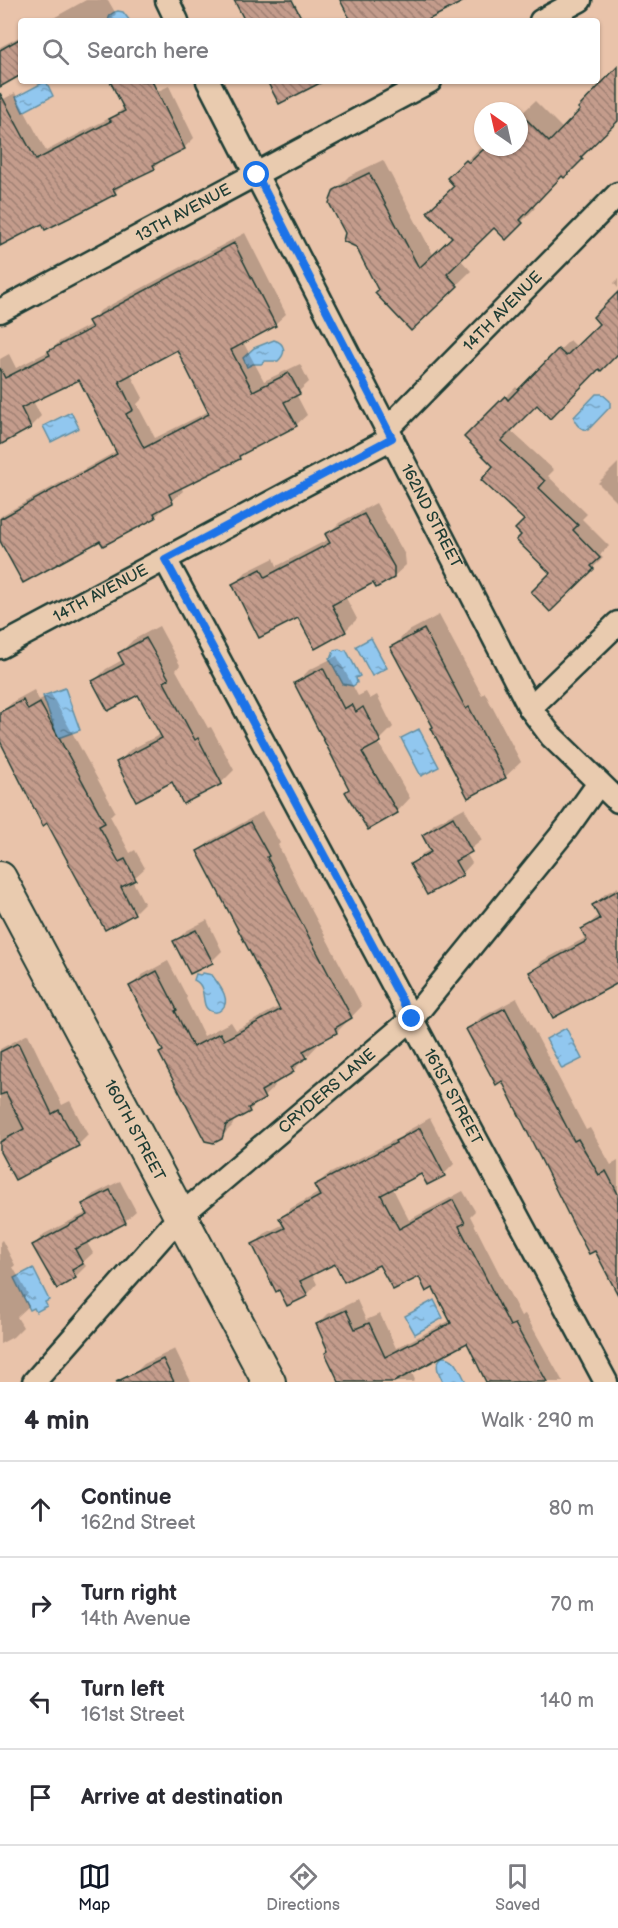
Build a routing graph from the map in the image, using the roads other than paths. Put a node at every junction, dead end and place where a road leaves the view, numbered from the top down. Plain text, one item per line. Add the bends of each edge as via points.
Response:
1 (167, 0) edge
2 (580, 0) edge
3 (176, 18) edge
4 (547, 18) edge
5 (210, 84) edge
6 (424, 84) edge
7 (257, 175) junction
8 (618, 194) edge
9 (0, 311) edge
10 (389, 434) junction
11 (165, 559) junction
12 (618, 623) edge
13 (0, 647) edge
14 (530, 708) junction
15 (599, 783) junction
16 (618, 801) edge
17 (0, 878) edge
18 (412, 1019) junction
19 (180, 1216) junction
20 (34, 1382) edge
21 (270, 1382) edge
22 (606, 1382) edge

1 - 3 street
2 - 4 street
5 - 7 street, 162ND STREET
6 - 7 street, 13TH AVENUE
7 - 9 street, 13TH AVENUE
7 - 10 street, 162ND STREET
8 - 10 street, 14TH AVENUE
10 - 11 street, 14TH AVENUE
10 - 14 street, 162ND STREET
11 - 13 street, 14TH AVENUE
11 - 18 street, 161ST STREET
12 - 14 street
14 - 15 street, 162ND STREET via 551,736
15 - 16 street, 162ND STREET
15 - 18 street, CRYDERS LANE
17 - 19 street, 160TH STREET
18 - 19 street, CRYDERS LANE
18 - 22 street, 161ST STREET
19 - 20 street, CRYDERS LANE
19 - 21 street, 160TH STREET

